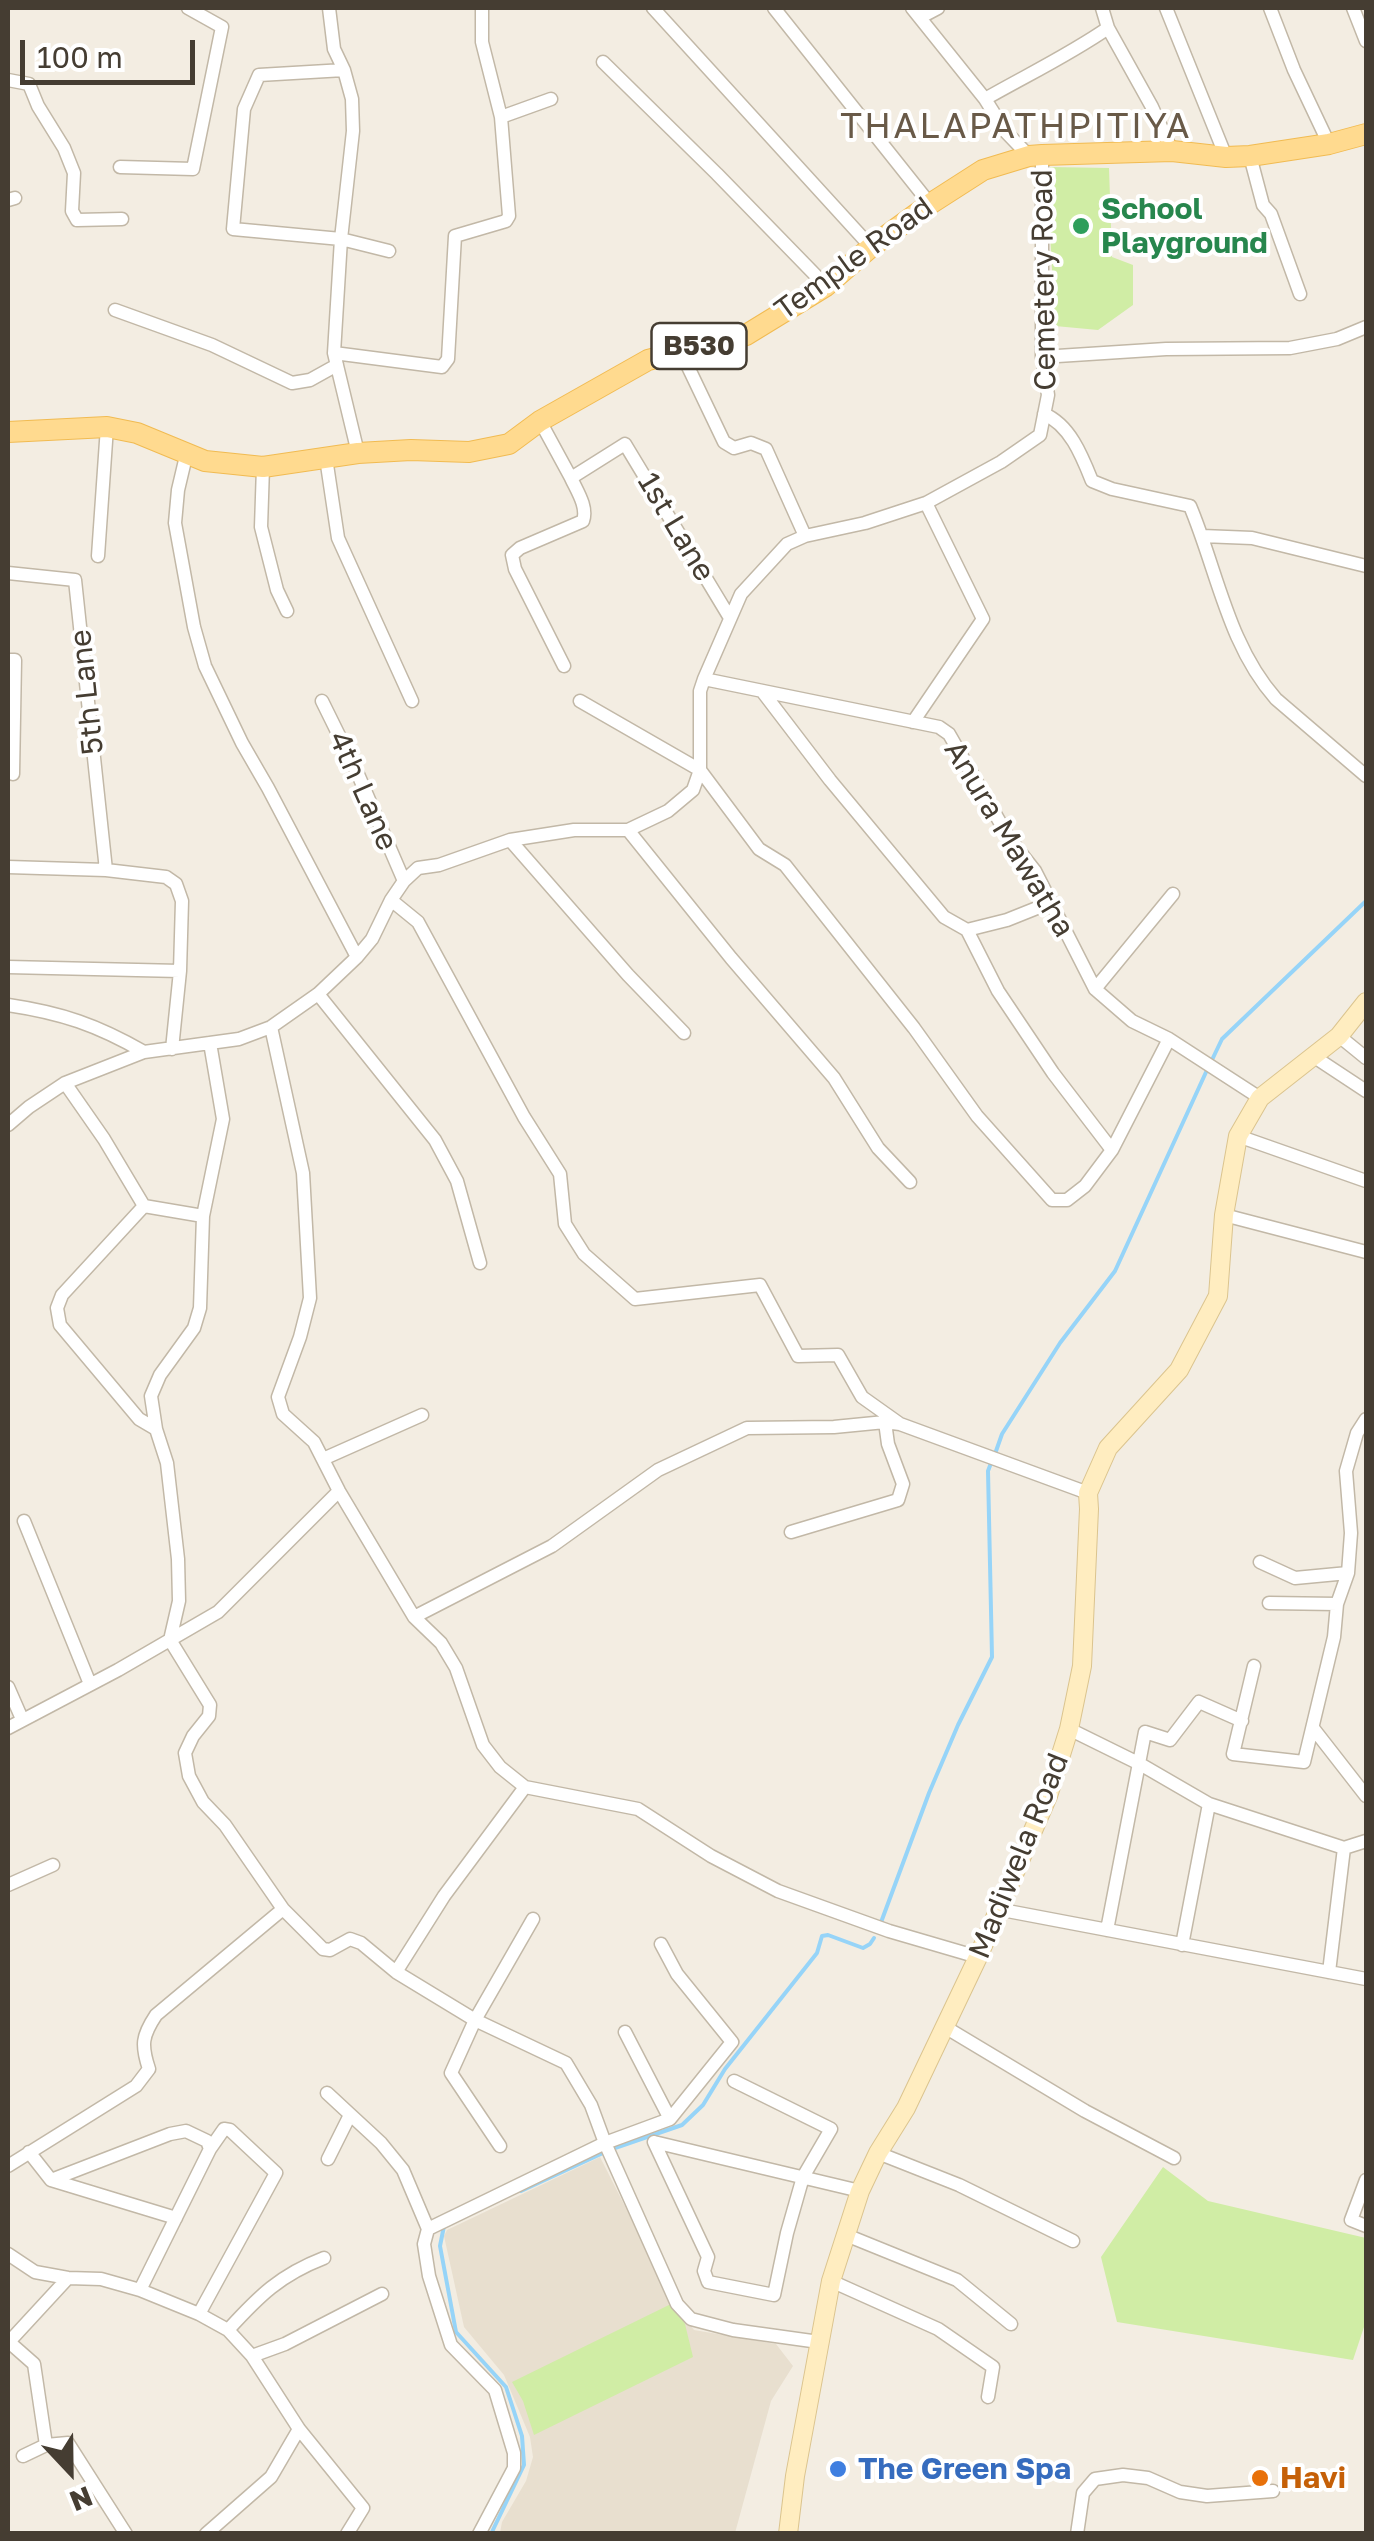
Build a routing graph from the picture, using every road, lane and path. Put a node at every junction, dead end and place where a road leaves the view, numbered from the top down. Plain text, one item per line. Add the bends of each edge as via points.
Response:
1 (330, 8) edge
2 (482, 8) edge
3 (653, 8) edge
4 (774, 8) edge
5 (938, 8) edge
6 (1102, 8) edge
7 (1166, 8) edge
8 (1270, 8) edge
9 (1352, 8) edge
10 (193, 9) edge
11 (917, 12) edge
12 (1108, 28) junction
13 (1366, 41) edge
14 (603, 62) dead end
15 (344, 70) junction
16 (8, 80) edge
17 (552, 99) dead end
18 (986, 99) junction
19 (500, 117) junction
20 (1366, 134) edge
21 (1329, 144) junction
22 (1172, 151) junction
23 (1035, 155) junction
24 (1250, 156) junction
25 (1226, 157) junction
26 (120, 167) dead end
27 (930, 204) junction
28 (122, 219) dead end
29 (341, 239) junction
30 (871, 247) junction
31 (389, 251) dead end
32 (826, 286) junction
33 (1300, 294) dead end
34 (115, 310) dead end
35 (1366, 327) edge
36 (680, 350) junction
37 (1042, 357) junction
38 (335, 359) junction
39 (1044, 414) junction
40 (540, 421) junction
41 (107, 427) junction
42 (8, 432) edge
43 (187, 452) junction
44 (358, 454) junction
45 (326, 458) junction
46 (262, 467) junction
47 (571, 478) junction
48 (926, 503) junction
49 (806, 536) junction
50 (1202, 536) junction
51 (98, 556) dead end
52 (1366, 566) edge
53 (8, 573) edge
54 (287, 611) dead end
55 (730, 618) junction
56 (8, 660) edge
57 (564, 666) dead end
58 (704, 678) junction
59 (762, 691) junction
60 (580, 700) dead end
61 (322, 701) dead end
62 (412, 701) dead end
63 (913, 722) junction
64 (700, 770) junction
65 (13, 774) dead end
66 (1366, 776) edge
67 (628, 830) junction
68 (510, 840) junction
69 (8, 866) edge
70 (106, 870) junction
71 (404, 881) junction
72 (1173, 894) dead end
73 (391, 900) junction
74 (1052, 902) junction
75 (967, 930) junction
76 (357, 957) junction
77 (8, 967) edge
78 (180, 970) junction
79 (1094, 989) junction
80 (318, 994) junction
81 (1366, 1002) edge
82 (8, 1006) edge
83 (272, 1027) junction
84 (684, 1033) dead end
85 (1339, 1036) junction
86 (1169, 1039) junction
87 (210, 1043) junction
88 (172, 1048) junction
89 (144, 1052) junction
90 (1313, 1056) junction
91 (1366, 1058) edge
92 (66, 1083) junction
93 (1366, 1090) edge
94 (1260, 1098) junction
95 (8, 1125) edge
96 (1238, 1136) junction
97 (1112, 1150) junction
98 (1366, 1181) edge
99 (910, 1182) dead end
100 (144, 1206) junction
101 (1224, 1215) junction
102 (203, 1216) junction
103 (1366, 1252) edge
104 (480, 1264) dead end
105 (422, 1414) dead end
106 (1366, 1419) edge
107 (885, 1422) junction
108 (900, 1424) junction
109 (156, 1430) junction
110 (322, 1459) junction
111 (338, 1491) junction
112 (1088, 1493) junction
113 (24, 1521) dead end
114 (791, 1532) dead end
115 (1366, 1560) edge
116 (1260, 1562) dead end
117 (1348, 1567) junction
118 (1269, 1603) dead end
119 (1337, 1604) junction
120 (414, 1617) junction
121 (170, 1640) junction
122 (1254, 1666) dead end
123 (90, 1684) junction
124 (8, 1687) edge
125 (22, 1719) junction
126 (1242, 1722) junction
127 (8, 1728) edge
128 (1314, 1728) junction
129 (1069, 1730) junction
130 (1140, 1764) junction
131 (525, 1787) junction
132 (1366, 1796) edge
133 (1209, 1804) junction
134 (1366, 1841) edge
135 (1344, 1848) junction
136 (53, 1865) dead end
137 (8, 1886) edge
138 (283, 1908) junction
139 (997, 1909) junction
140 (534, 1918) dead end
141 (1107, 1930) junction
142 (661, 1944) dead end
143 (1182, 1945) junction
144 (978, 1957) junction
145 (396, 1972) junction
146 (1329, 1972) junction
147 (1366, 1979) edge
148 (475, 2020) junction
149 (945, 2027) junction
150 (625, 2032) dead end
151 (734, 2081) dead end
152 (327, 2093) dead end
153 (350, 2114) junction
154 (670, 2119) junction
155 (500, 2146) dead end
156 (608, 2148) junction
157 (210, 2149) junction
158 (29, 2152) junction
159 (878, 2153) junction
160 (1174, 2158) dead end
161 (328, 2159) dead end
162 (8, 2166) edge
163 (803, 2177) junction
164 (51, 2180) junction
165 (1366, 2180) edge
166 (860, 2190) junction
167 (176, 2218) junction
168 (1366, 2226) edge
169 (428, 2230) junction
170 (846, 2235) junction
171 (1074, 2241) dead end
172 (8, 2254) edge
173 (324, 2258) dead end
174 (68, 2278) junction
175 (831, 2281) junction
176 (140, 2290) junction
177 (382, 2294) dead end
178 (199, 2314) junction
179 (1011, 2324) dead end
180 (228, 2330) junction
181 (8, 2342) edge
182 (819, 2342) junction
183 (252, 2356) junction
184 (988, 2398) dead end
185 (299, 2429) junction
186 (46, 2444) junction
187 (23, 2456) dead end
188 (1274, 2491) dead end
189 (126, 2534) edge
190 (206, 2534) edge
191 (348, 2534) edge
192 (479, 2534) edge
193 (788, 2534) edge
194 (1077, 2534) edge

1 - 15 street via 334,49
2 - 19 street via 482,42
3 - 30 street
4 - 27 street
5 - 11 street
6 - 12 street
7 - 25 street
8 - 21 street
9 - 13 street
10 - 26 street via 222,27 193,169
11 - 18 street
12 - 18 street
12 - 22 street
14 - 32 street
15 - 29 street via 353,131
15 - 29 street via 258,76 244,109 233,229
16 - 28 street via 29,84 64,148 74,173 72,211 78,220
17 - 19 street
18 - 23 street via 1005,131
19 - 38 street via 509,216 456,236 448,359 442,367
20 - 21 main road, Temple Road / B530
21 - 24 main road, Temple Road / B530
22 - 23 main road, Temple Road / B530
22 - 25 main road, Temple Road / B530
23 - 27 main road, Temple Road / B530 via 983,170
23 - 37 street, Cemetery Road
24 - 25 main road, Temple Road / B530
24 - 33 street
27 - 30 main road, Temple Road / B530
29 - 31 street
29 - 38 street
30 - 32 main road, Temple Road / B530
32 - 36 main road, Temple Road / B530 via 746,334
34 - 38 street via 212,345 292,384 310,380
35 - 37 street via 1290,348
36 - 40 main road, Temple Road / B530 via 648,360
36 - 49 street via 724,442 766,448
37 - 39 street, Cemetery Road
38 - 44 street
39 - 48 street, Cemetery Road via 1040,435
39 - 50 street via 1058,420 1092,481 1190,506
40 - 44 main road, Temple Road / B530 via 509,444 469,452
40 - 47 street
41 - 42 main road, Temple Road / B530
41 - 43 main road, Temple Road / B530
41 - 51 street
43 - 46 main road, Temple Road / B530 via 205,461
43 - 76 street via 175,524 204,666
44 - 45 main road, Temple Road / B530
45 - 46 main road, Temple Road / B530
45 - 62 street via 338,538
46 - 54 street via 261,528
47 - 55 street, 1st Lane via 626,444
47 - 57 street via 583,521 512,554
48 - 49 street, Cemetery Road
48 - 63 street via 982,618
49 - 55 street, Cemetery Road via 788,544 741,594
50 - 52 street via 1252,538
50 - 66 street via 1227,615 1264,684
53 - 70 street, 5th Lane via 75,580
55 - 58 street, Cemetery Road
56 - 65 street via 15,660
58 - 59 street, Anura Mawatha
58 - 64 street, Cemetery Road
59 - 63 street, Anura Mawatha
59 - 75 street via 944,917
60 - 64 street
61 - 71 street, 4th Lane
63 - 74 street, Anura Mawatha via 949,734
64 - 67 street via 693,790 668,811
64 - 97 street via 1052,1200 1066,1200 1085,1186
67 - 68 street
67 - 99 street via 834,1078 878,1148
68 - 71 street via 418,868
68 - 84 street
69 - 70 street
70 - 78 street via 166,876 176,884 182,901
71 - 73 street
72 - 79 street
73 - 76 street
73 - 108 street via 418,922 560,1174 564,1224 584,1254 634,1299 760,1284 798,1356 838,1355 862,1397
74 - 75 street
74 - 79 street, Anura Mawatha
75 - 97 street via 998,991
76 - 80 street
77 - 78 street
78 - 88 street
79 - 86 street, Anura Mawatha
80 - 83 street
80 - 104 street via 435,1140 457,1181
81 - 85 main road, Madiwela Road
82 - 89 street via 105,1029
83 - 87 street
83 - 110 street via 303,1173 310,1298 278,1397 283,1414 314,1442
85 - 90 main road, Madiwela Road
85 - 91 street
86 - 94 street, Anura Mawatha
86 - 97 street
87 - 88 street
87 - 102 street via 223,1119
88 - 89 street
89 - 92 street
90 - 93 street
90 - 94 main road, Madiwela Road
92 - 95 street
92 - 100 street
94 - 96 main road, Madiwela Road
96 - 98 street
96 - 101 main road, Madiwela Road
100 - 102 street
100 - 109 street via 57,1308 60,1325
101 - 103 street
101 - 112 main road, Madiwela Road via 1218,1296 1179,1370 1108,1448
102 - 109 street via 200,1308 151,1396
105 - 110 street
106 - 117 street via 1346,1472
107 - 108 street
107 - 114 street via 903,1484 898,1500
107 - 120 street via 747,1428 658,1470 552,1546
108 - 112 street
109 - 121 street via 178,1559
110 - 111 street
111 - 120 street
111 - 121 street via 218,1612
112 - 129 main road, Madiwela Road via 1082,1666
113 - 123 street
115 - 117 street
116 - 117 street via 1295,1578
117 - 119 street
118 - 119 street
119 - 128 street
120 - 131 street via 456,1668 484,1745
121 - 123 street
121 - 138 street via 210,1705 185,1753 189,1776
122 - 126 street
123 - 125 street
124 - 125 street
125 - 127 street
126 - 128 street via 1234,1754 1304,1762
126 - 130 street via 1199,1702 1170,1740 1144,1732
128 - 132 street
129 - 130 street
129 - 139 main road, Madiwela Road via 1048,1796
130 - 133 street
130 - 141 street
131 - 144 street via 638,1809 778,1891
131 - 145 street
133 - 135 street
133 - 143 street
134 - 135 street
135 - 146 street
136 - 137 street
138 - 145 street via 323,1948 361,1943
138 - 158 street via 156,2016 144,2032 149,2069 136,2086
139 - 141 street
139 - 144 main road, Madiwela Road
140 - 148 street
141 - 143 street
142 - 154 street via 732,2042
143 - 146 street
144 - 149 main road, Madiwela Road
145 - 148 street
146 - 147 street
148 - 155 street via 450,2073
148 - 156 street via 566,2063
149 - 159 main road, Madiwela Road
149 - 160 street
150 - 154 street
151 - 163 street via 831,2129
152 - 153 street
153 - 161 street
153 - 169 street via 404,2170
154 - 156 street
156 - 169 street
156 - 182 street via 677,2304 691,2319
157 - 164 street via 186,2131 170,2134
157 - 167 street
157 - 178 street via 230,2130 276,2173
158 - 162 street
158 - 164 street
159 - 166 main road, Madiwela Road
159 - 171 street
163 - 163 street via 710,2155 654,2142 708,2257 708,2282 774,2296
163 - 166 street
164 - 167 street
165 - 168 street via 1351,2220
166 - 170 main road, Madiwela Road
167 - 176 street
169 - 192 street via 429,2276 451,2345 495,2390 514,2452 514,2468
170 - 175 main road, Madiwela Road
170 - 179 street via 956,2280
172 - 174 street via 35,2272
173 - 180 street via 296,2269
174 - 176 street
174 - 181 street
175 - 182 main road, Madiwela Road
175 - 184 street via 938,2330 993,2367
176 - 178 street
177 - 183 street
178 - 180 street
180 - 183 street
181 - 186 street via 34,2364
182 - 193 main road, Madiwela Road
183 - 185 street
185 - 190 street via 271,2476
185 - 191 street via 363,2508
186 - 187 street
186 - 189 street via 68,2443
188 - 194 street via 1206,2496 1148,2478 1096,2479 1082,2493

